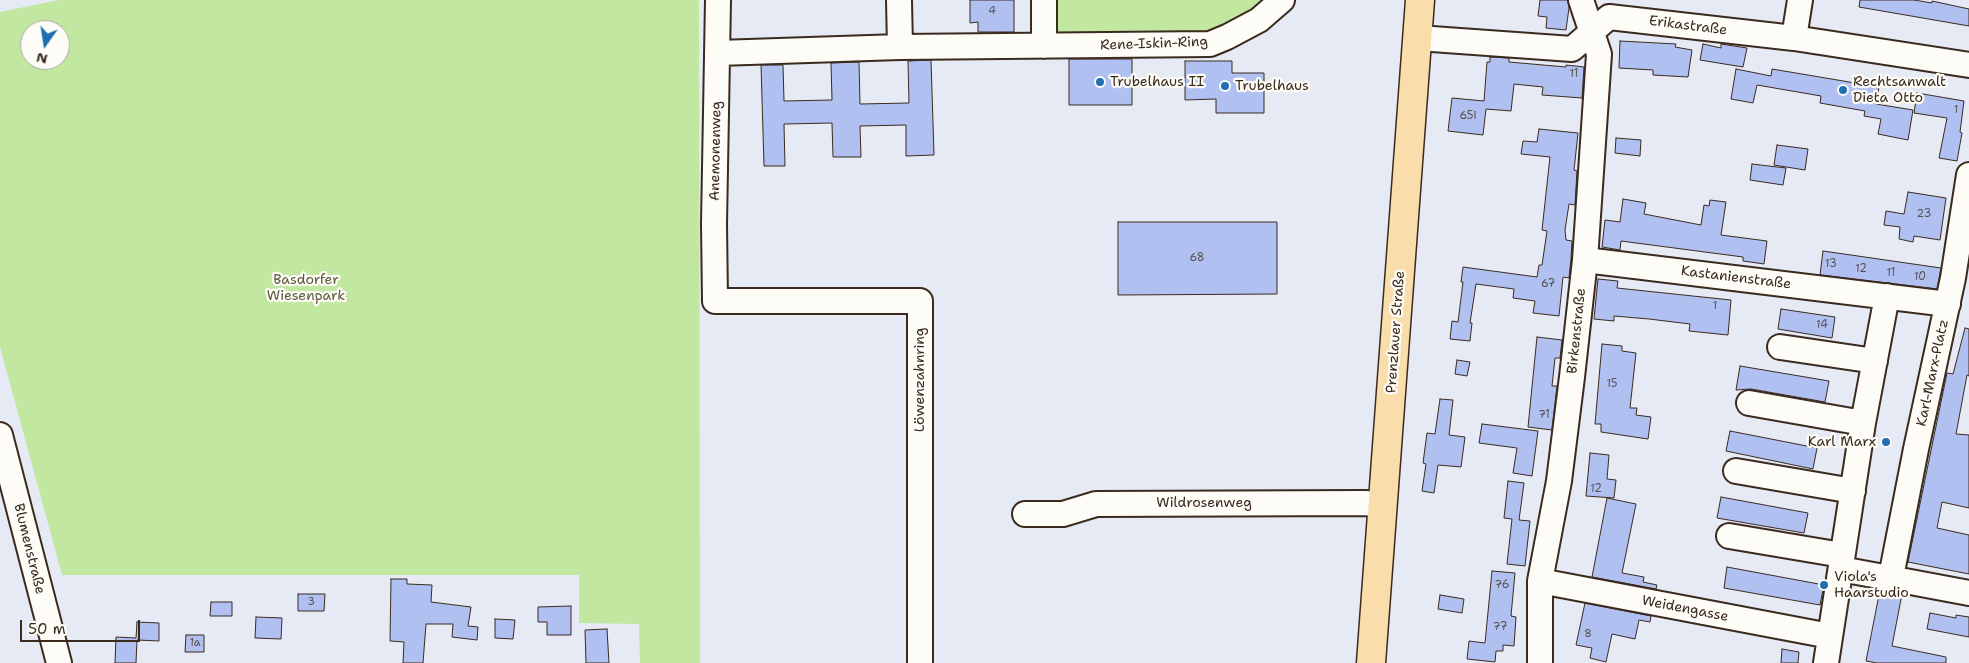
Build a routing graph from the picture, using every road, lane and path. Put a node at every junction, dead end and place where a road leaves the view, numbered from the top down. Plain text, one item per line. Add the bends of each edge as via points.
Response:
1 (718, 0) edge
2 (900, 0) edge
3 (1044, 0) edge
4 (1282, 0) edge
5 (1420, 0) edge
6 (1582, 0) edge
7 (1800, 0) edge
8 (1592, 33) junction
9 (1418, 38) junction
10 (1794, 38) junction
11 (1034, 46) junction
12 (900, 47) junction
13 (718, 53) junction
14 (1969, 65) edge
15 (1969, 175) edge
16 (1584, 260) junction
17 (1887, 296) junction
18 (715, 301) joint
19 (1948, 304) junction
20 (1780, 347) dead end
21 (1874, 361) junction
22 (1749, 404) dead end
23 (1863, 423) junction
24 (0, 435) edge
25 (1736, 471) dead end
26 (1853, 491) junction
27 (1384, 505) junction
28 (1025, 514) dead end
29 (1729, 536) dead end
30 (1842, 562) junction
31 (1891, 577) junction
32 (1540, 581) junction
33 (1969, 593) edge
34 (1830, 636) junction
35 (59, 663) edge
36 (920, 663) edge
37 (1371, 663) edge
38 (1540, 663) edge
39 (1826, 663) edge

1 - 13 street, Anemonenweg
2 - 12 street
3 - 11 street
4 - 11 street, Rene-Iskin-Ring via 1259,20 1228,38 1210,44
5 - 9 main road, Prenzlauer Straße
6 - 8 street, Birkenstraße
7 - 10 street
8 - 9 street, Erikastraße via 1572,49
8 - 10 street, Erikastraße via 1609,16
8 - 16 street, Birkenstraße via 1599,54
9 - 27 main road, Prenzlauer Straße
10 - 14 street, Erikastraße
11 - 12 street, Rene-Iskin-Ring
12 - 13 street, Rene-Iskin-Ring
13 - 18 street, Anemonenweg
15 - 19 street
16 - 17 street, Kastanienstraße
16 - 32 street, Birkenstraße via 1559,481
17 - 19 street, Karl-Marx-Platz
17 - 21 street
18 - 36 street, Löwenzahnring via 920,301
19 - 31 street, Karl-Marx-Platz
20 - 21 street
21 - 23 street
22 - 23 street
23 - 26 street
24 - 35 street, Blumenstraße
25 - 26 street
26 - 30 street
27 - 28 street, Wildrosenweg via 1096,504 1063,514
27 - 37 main road, Prenzlauer Straße
29 - 30 street
30 - 31 street
30 - 34 street
31 - 33 street
32 - 34 street, Weidengasse
32 - 38 street, Birkenstraße
34 - 39 street

